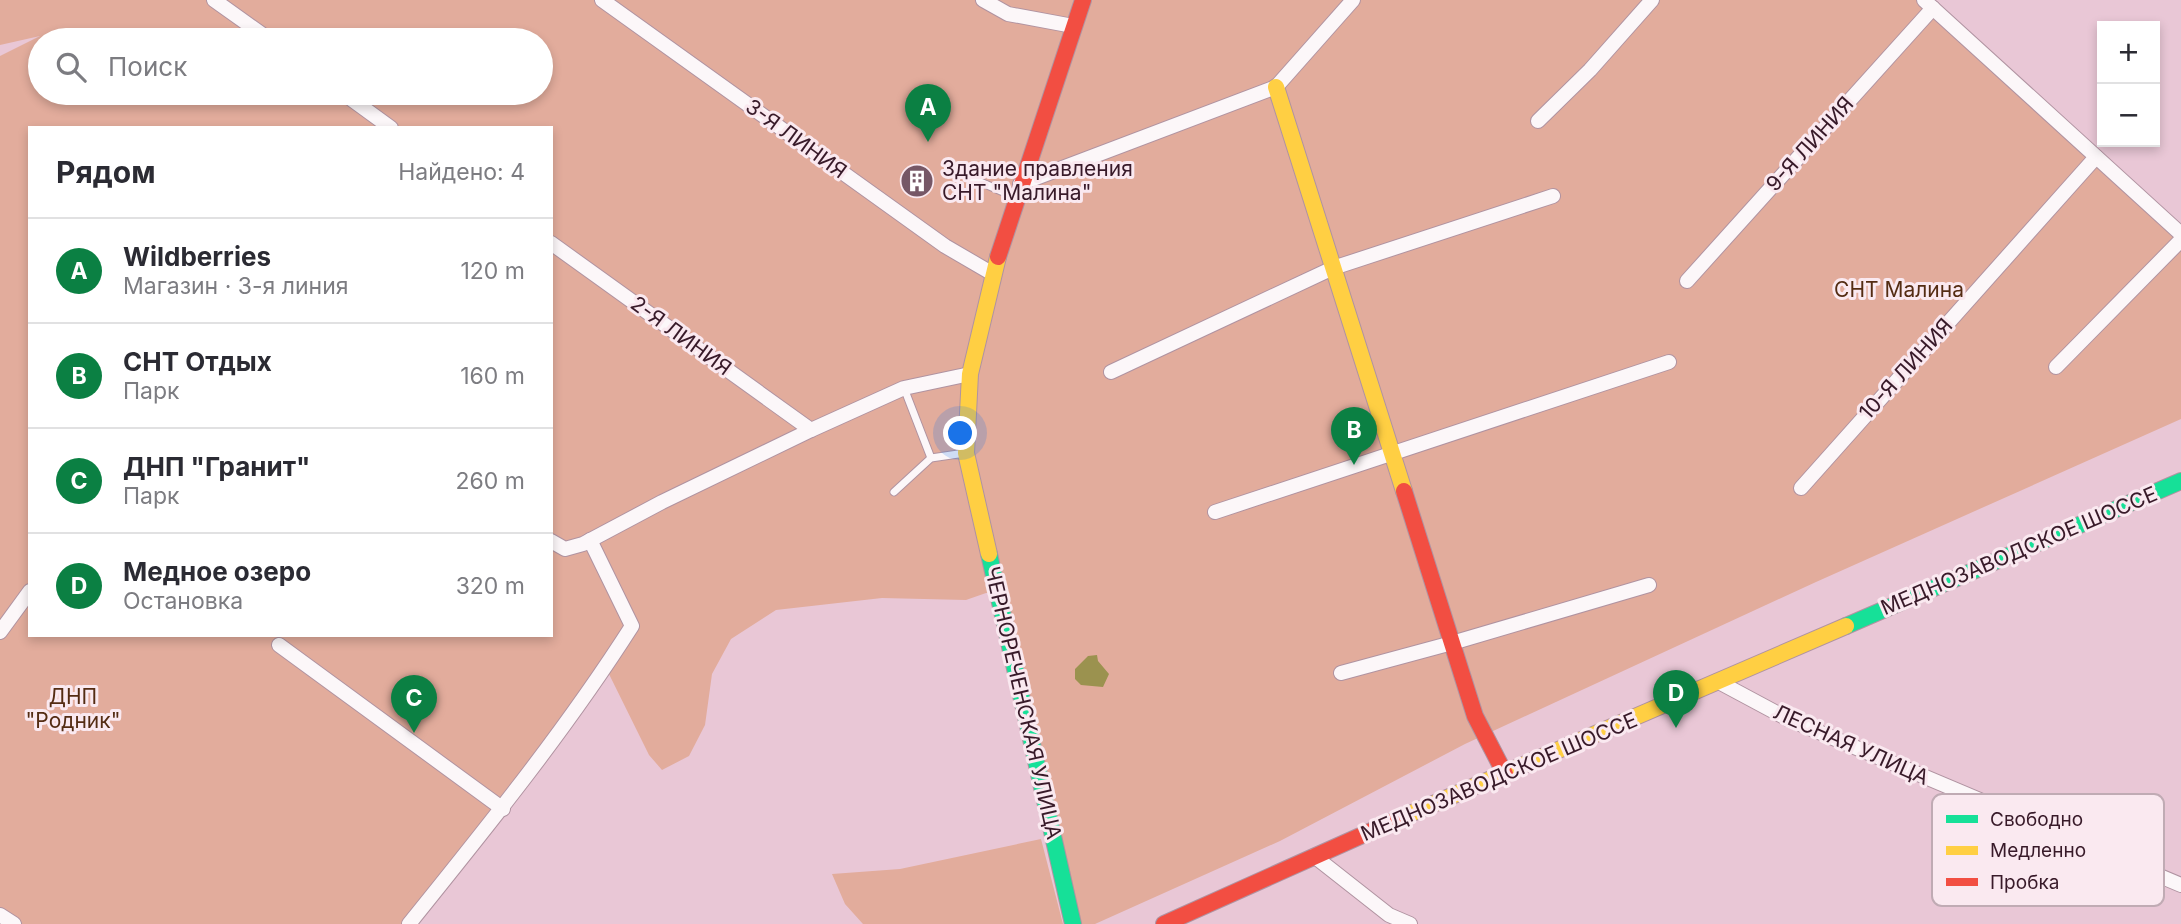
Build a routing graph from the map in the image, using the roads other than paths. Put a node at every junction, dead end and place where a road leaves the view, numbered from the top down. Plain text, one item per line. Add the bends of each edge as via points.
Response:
1 (214, 0) edge
2 (602, 0) edge
3 (983, 0) edge
4 (1083, 0) edge
5 (1353, 0) edge
6 (1652, 0) edge
7 (1929, 4) edge
8 (1073, 26) junction
9 (253, 28) edge
10 (1276, 87) junction
11 (359, 105) edge
12 (1538, 121) dead end
13 (388, 126) edge
14 (2096, 157) junction
15 (971, 178) dead end
16 (1018, 191) junction
17 (1553, 196) dead end
18 (2181, 234) edge
19 (2181, 240) edge
20 (553, 244) edge
21 (1333, 268) junction
22 (993, 274) junction
23 (1687, 281) dead end
24 (1669, 362) dead end
25 (2056, 367) dead end
26 (1111, 372) dead end
27 (970, 374) junction
28 (904, 388) junction
29 (811, 430) junction
30 (966, 453) junction
31 (1393, 453) junction
32 (931, 458) junction
33 (2181, 481) edge
34 (1801, 488) dead end
35 (894, 492) dead end
36 (1214, 512) dead end
37 (590, 540) junction
38 (553, 542) edge
39 (1649, 585) dead end
40 (28, 594) edge
41 (0, 632) edge
42 (1452, 643) junction
43 (279, 645) dead end
44 (1341, 673) dead end
45 (1717, 681) junction
46 (1505, 774) junction
47 (1966, 794) edge
48 (503, 809) junction
49 (1314, 856) junction
50 (2164, 878) edge
51 (2181, 885) edge
52 (0, 915) edge
53 (14, 924) edge
54 (409, 924) edge
55 (1073, 924) edge
56 (1164, 924) edge
57 (1410, 924) edge

1 - 9 street
2 - 22 street, 3-Я ЛИНИЯ via 946,246
3 - 8 street via 1009,14
4 - 8 street, ЧЕРНОРЕЧЕНСКАЯ УЛИЦА
5 - 10 street
6 - 12 street
7 - 14 street
7 - 23 street, 9-Я ЛИНИЯ
8 - 16 street, ЧЕРНОРЕЧЕНСКАЯ УЛИЦА
10 - 16 street
10 - 21 street
11 - 13 street
14 - 18 street
14 - 34 street, 10-Я ЛИНИЯ
15 - 16 lane
16 - 22 street, ЧЕРНОРЕЧЕНСКАЯ УЛИЦА
17 - 21 street
19 - 25 street
20 - 29 street, 2-Я ЛИНИЯ
21 - 26 street
21 - 31 street
22 - 27 street, ЧЕРНОРЕЧЕНСКАЯ УЛИЦА
24 - 31 street
27 - 28 street
27 - 30 street, ЧЕРНОРЕЧЕНСКАЯ УЛИЦА
28 - 29 street
28 - 32 lane
29 - 37 street
30 - 32 lane
30 - 55 street, ЧЕРНОРЕЧЕНСКАЯ УЛИЦА
31 - 36 street
31 - 42 street
32 - 35 lane
33 - 45 street, МЕДНОЗАВОДСКОЕ ШОССЕ
37 - 38 street via 565,548
37 - 48 street via 632,626
39 - 42 street
40 - 41 street
42 - 44 street
42 - 46 street via 1475,716
43 - 48 street
45 - 46 street, МЕДНОЗАВОДСКОЕ ШОССЕ
45 - 47 street, ЛЕСНАЯ УЛИЦА via 1788,719
46 - 49 street, МЕДНОЗАВОДСКОЕ ШОССЕ
48 - 54 street
49 - 56 street, МЕДНОЗАВОДСКОЕ ШОССЕ
49 - 57 street via 1389,915
50 - 51 street, ЛЕСНАЯ УЛИЦА
52 - 53 street

